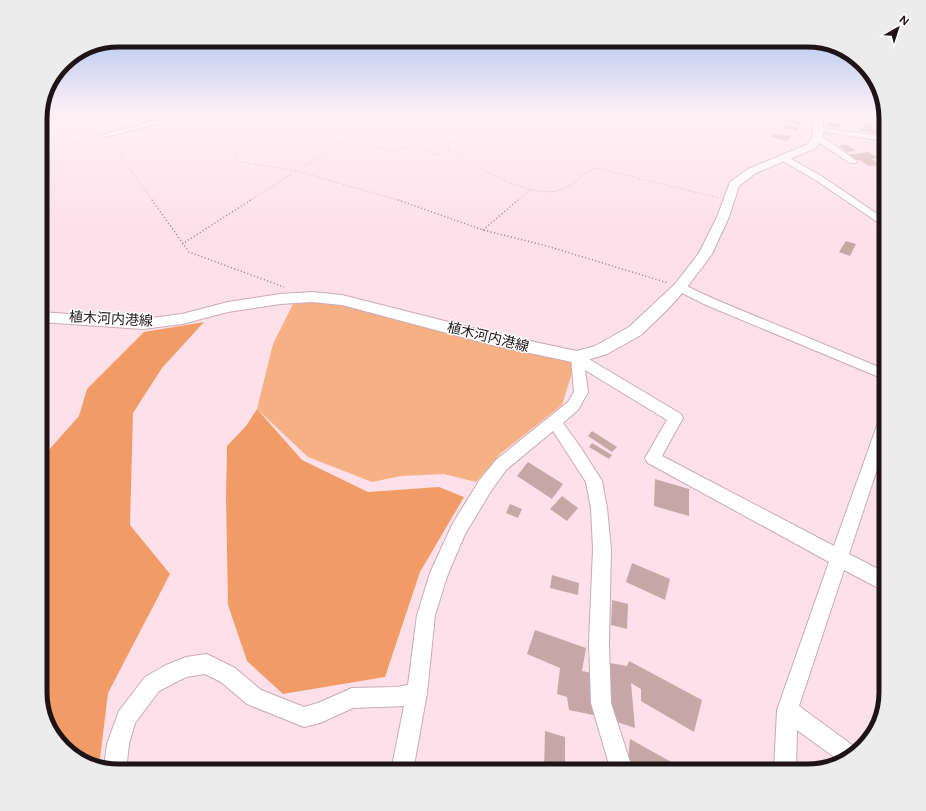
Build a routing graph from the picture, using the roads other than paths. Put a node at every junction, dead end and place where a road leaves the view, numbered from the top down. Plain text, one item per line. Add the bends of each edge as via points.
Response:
1 (795, 154) edge
2 (843, 154) edge
3 (784, 158) junction
4 (853, 161) dead end
5 (879, 220) edge
6 (680, 288) junction
7 (47, 317) edge
8 (577, 357) junction
9 (879, 372) edge
10 (554, 422) junction
11 (879, 440) edge
12 (838, 557) junction
13 (879, 579) edge
14 (416, 693) junction
15 (787, 710) junction
16 (846, 753) edge
17 (116, 764) edge
18 (403, 764) edge
19 (620, 764) edge
20 (786, 764) edge

1 - 3 main road, 植木河内港線
2 - 4 street
3 - 5 street via 820,179
3 - 6 main road, 植木河内港線 via 752,171 734,184 720,226 705,254
6 - 8 main road, 植木河内港線 via 636,331 600,350
6 - 9 street
7 - 8 main road, 植木河内港線 via 143,324 182,319 228,307 312,297 342,300 492,339
8 - 10 street via 581,392 574,406
8 - 12 street via 599,373 676,418 652,458
10 - 14 street via 501,465 459,529 439,573 426,614
10 - 19 street via 594,481 602,549 599,643 601,703
11 - 12 street
12 - 13 street
12 - 15 street
14 - 17 street via 396,697 352,698 320,713 304,717 254,697 228,675 206,664 186,667 152,684 130,712 118,744
14 - 18 street
15 - 16 street
15 - 20 street

